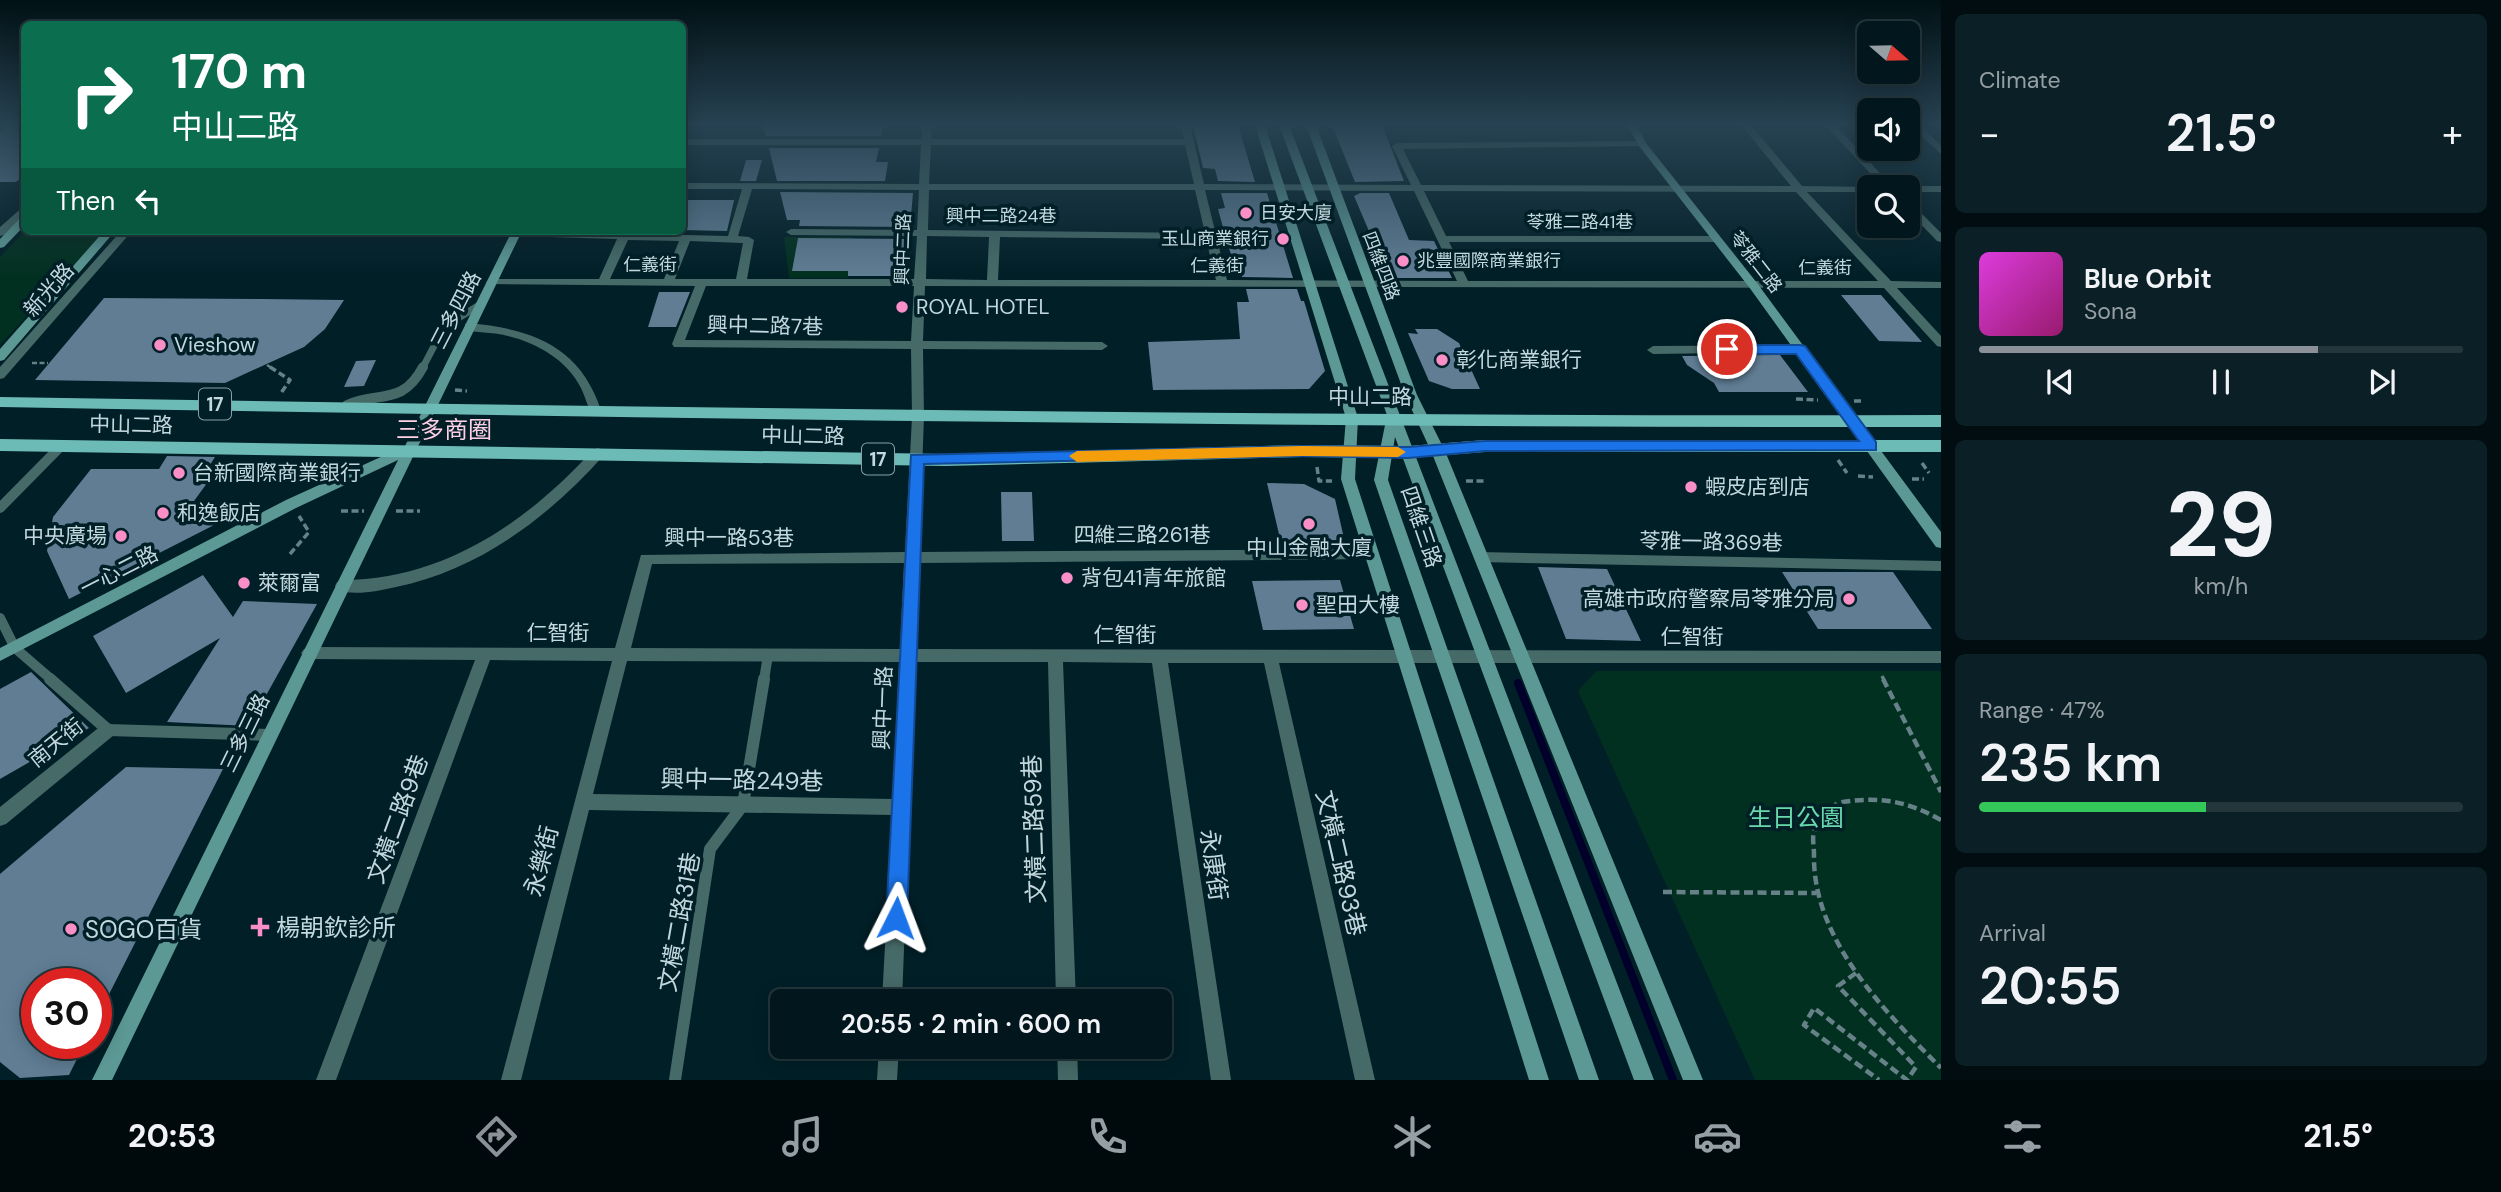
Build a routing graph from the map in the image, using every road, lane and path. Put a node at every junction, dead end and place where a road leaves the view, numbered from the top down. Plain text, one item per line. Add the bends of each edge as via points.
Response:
1 (924, 175) edge
2 (1196, 175) edge
3 (1276, 175) edge
4 (1304, 175) edge
5 (1329, 175) edge
6 (1412, 175) edge
7 (1667, 175) edge
8 (1787, 175) edge
9 (686, 186) edge
10 (748, 186) junction
11 (923, 186) junction
12 (1198, 187) junction
13 (1280, 187) junction
14 (1309, 187) junction
15 (1333, 187) junction
16 (1418, 188) junction
17 (1798, 189) junction
18 (1857, 189) edge
19 (1920, 189) edge
20 (1941, 189) edge
21 (1679, 191) junction
22 (21, 213) edge
23 (1920, 218) edge
24 (9, 228) edge
25 (791, 232) dead end
26 (922, 233) junction
27 (995, 233) junction
28 (107, 235) edge
29 (123, 235) edge
30 (516, 235) edge
31 (597, 235) edge
32 (624, 236) junction
33 (1210, 236) junction
34 (686, 237) junction
35 (1444, 239) junction
36 (1717, 239) junction
37 (1941, 239) edge
38 (732, 240) junction
39 (0, 244) edge
40 (492, 282) junction
41 (603, 282) junction
42 (668, 282) junction
43 (702, 282) junction
44 (741, 282) junction
45 (919, 283) junction
46 (992, 283) junction
47 (1222, 284) junction
48 (1309, 284) junction
49 (1342, 284) junction
50 (1368, 284) junction
51 (1464, 284) junction
52 (1753, 285) junction
53 (1885, 285) junction
54 (1941, 285) edge
55 (481, 304) junction
56 (469, 327) junction
57 (1941, 344) edge
58 (917, 346) junction
59 (1102, 346) dead end
60 (1800, 349) junction
61 (1653, 350) dead end
62 (0, 357) edge
63 (32, 363) dead end
64 (48, 363) dead end
65 (267, 365) dead end
66 (0, 375) edge
67 (275, 401) dead end
68 (0, 402) edge
69 (347, 405) junction
70 (429, 407) junction
71 (595, 410) junction
72 (918, 417) junction
73 (1352, 418) junction
74 (1392, 418) junction
75 (1422, 419) junction
76 (1852, 421) junction
77 (1941, 421) edge
78 (0, 445) edge
79 (62, 445) junction
80 (1871, 446) junction
81 (1941, 446) edge
82 (408, 450) junction
83 (1438, 451) junction
84 (1348, 452) junction
85 (1384, 452) junction
86 (1408, 452) junction
87 (598, 453) junction
88 (916, 459) junction
89 (0, 508) edge
90 (301, 518) dead end
91 (1941, 543) edge
92 (290, 554) dead end
93 (1372, 554) junction
94 (1479, 556) junction
95 (912, 557) junction
96 (1941, 566) edge
97 (342, 586) junction
98 (0, 618) edge
99 (15, 648) junction
100 (309, 653) junction
101 (485, 654) junction
102 (619, 654) junction
103 (0, 655) edge
104 (768, 655) junction
105 (908, 656) junction
106 (1055, 656) junction
107 (1159, 657) junction
108 (1270, 657) junction
109 (1941, 657) edge
110 (1405, 658) junction
111 (1443, 658) junction
112 (1485, 658) junction
113 (1521, 658) junction
114 (1882, 676) dead end
115 (108, 730) junction
116 (270, 734) junction
117 (1941, 792) edge
118 (582, 802) junction
119 (743, 805) junction
120 (902, 807) junction
121 (0, 818) edge
122 (1941, 820) edge
123 (1663, 892) dead end
124 (1816, 893) junction
125 (1856, 973) junction
126 (893, 989) edge
127 (1066, 989) edge
128 (888, 1059) edge
129 (1067, 1059) edge
130 (1941, 1068) edge
131 (102, 1080) edge
132 (326, 1080) edge
133 (511, 1080) edge
134 (675, 1080) edge
135 (887, 1080) edge
136 (1068, 1080) edge
137 (1221, 1080) edge
138 (1365, 1080) edge
139 (1539, 1080) edge
140 (1590, 1080) edge
141 (1644, 1080) edge
142 (1693, 1080) edge
143 (1880, 1080) edge

1 - 11 street, 興中二路
2 - 12 street
3 - 13 street
4 - 14 street, 四維四路
5 - 15 street, 四維四路
6 - 16 street
7 - 21 street, 苓雅二路
8 - 17 street
9 - 10 street
10 - 11 street
10 - 38 street
11 - 12 street
11 - 26 street, 興中二路
12 - 13 street
12 - 33 street
13 - 14 street
13 - 48 street
14 - 15 street
14 - 49 street, 四維四路
15 - 16 street
15 - 50 street, 四維四路
16 - 21 street
16 - 35 street
17 - 18 street
17 - 21 street
17 - 53 street
19 - 20 street
21 - 36 street, 苓雅二路
22 - 24 street
23 - 37 street
24 - 39 street
25 - 26 street, 興中二路24巷
26 - 27 street, 興中二路24巷
26 - 45 street, 興中二路
27 - 33 street, 興中二路24巷
27 - 46 street
28 - 62 street, 新光路
29 - 66 street, 新光路
30 - 40 street, 三多四路
31 - 32 street
32 - 34 street
32 - 41 street
33 - 47 street
34 - 38 street
34 - 42 street
35 - 36 street, 苓雅二路41巷
35 - 51 street
36 - 52 street, 苓雅二路
38 - 44 street via 749,240
40 - 41 street, 仁義街
40 - 55 street, 三多四路
41 - 42 street, 仁義街
42 - 43 street, 仁義街
43 - 44 street, 仁義街
43 - 58 street, 興中二路7巷 via 678,344
44 - 45 street, 仁義街
45 - 46 street, 仁義街
45 - 58 street, 興中二路
46 - 47 street, 仁義街
47 - 48 street, 仁義街
48 - 49 street, 仁義街
48 - 73 street
49 - 50 street, 仁義街
49 - 74 street, 四維四路
50 - 51 street, 仁義街
50 - 75 street, 四維四路
51 - 52 street, 仁義街
52 - 53 street, 仁義街
52 - 60 street, 苓雅二路
53 - 54 street, 仁義街
53 - 57 street
55 - 56 street, 三多四路
55 - 69 lane via 443,328 407,389 391,398 365,398
56 - 70 street, 三多四路
56 - 71 street via 493,328 552,347 586,382
58 - 59 street
58 - 72 street, 興中二路
60 - 61 street
60 - 76 street, 苓雅二路
63 - 64 path
65 - 67 path via 290,380
68 - 69 main road, 中山二路 / 17
69 - 70 main road, 中山二路 / 17
70 - 71 main road, 中山二路 / 17
70 - 82 street, 三多三路
71 - 72 main road, 中山二路 / 17
72 - 73 main road, 中山二路 / 17
72 - 88 street, 興中一路
73 - 74 main road, 中山二路 / 17
73 - 84 street
74 - 75 main road, 中山二路 / 17
74 - 85 street, 四維三路
74 - 86 street, 四維三路
75 - 76 main road, 中山二路 / 17
75 - 83 street, 四維三路
76 - 77 main road, 中山二路 / 17
76 - 80 street, 苓雅二路
78 - 79 main road, 中山二路 / 17
79 - 82 main road, 中山二路 / 17
79 - 89 lane
80 - 81 main road, 中山二路 / 17
80 - 83 main road, 中山二路 / 17 via 1485,446
80 - 91 street, 苓雅二路
82 - 87 main road, 中山二路 / 17
82 - 97 street, 三多三路
82 - 99 street, 一心二路 via 291,505
83 - 86 main road, 中山二路 / 17
83 - 94 street, 四維三路
84 - 85 main road, 中山二路 / 17
84 - 88 main road, 中山二路 / 17
84 - 93 street via 1348,480
85 - 86 main road, 中山二路 / 17
85 - 111 street, 四維三路 via 1381,480
86 - 112 street, 四維三路
87 - 88 main road, 中山二路 / 17
87 - 97 street via 549,503 478,550 387,584
88 - 95 street, 興中一路
90 - 92 path via 309,532
93 - 95 street, 四維三路261巷
93 - 110 street
94 - 96 lane, 苓雅一路369巷
94 - 113 street, 四維三路
95 - 102 street, 興中一路53巷 via 646,559
95 - 105 street, 興中一路
97 - 100 street, 三多三路
98 - 99 lane
99 - 103 street, 一心二路
99 - 115 lane
100 - 101 street, 仁智街
100 - 116 street, 三多三路
101 - 102 street, 仁智街
101 - 132 street, 文橫二路9巷
102 - 104 street, 仁智街
102 - 118 street, 永樂街
104 - 105 street, 仁智街
104 - 119 lane, 文橫二路31巷
105 - 106 street, 仁智街
105 - 120 street, 興中一路
106 - 107 street, 仁智街
106 - 127 street, 文橫二路59巷
107 - 108 street, 仁智街
107 - 137 street, 永康街
108 - 110 street, 仁智街
108 - 138 street, 文橫二路93巷
109 - 113 street, 仁智街
110 - 111 street, 仁智街
110 - 139 street
111 - 112 street, 仁智街
111 - 140 street, 四維三路
112 - 113 street, 仁智街
112 - 141 street, 四維三路
113 - 142 street, 四維三路
114 - 117 path
115 - 116 lane
115 - 121 street, 南天街
116 - 131 street, 三多三路
118 - 119 street, 興中一路249巷
118 - 133 street, 永樂街
119 - 120 street, 興中一路249巷
119 - 134 lane, 文橫二路31巷 via 710,849
120 - 126 street, 興中一路
122 - 124 path via 1914,804 1877,796 1837,803 1814,831
123 - 124 path
124 - 125 path
125 - 130 path
125 - 143 path via 1839,986 1916,1067 1907,1080 1814,1008 1804,1025
128 - 135 street
129 - 136 street

